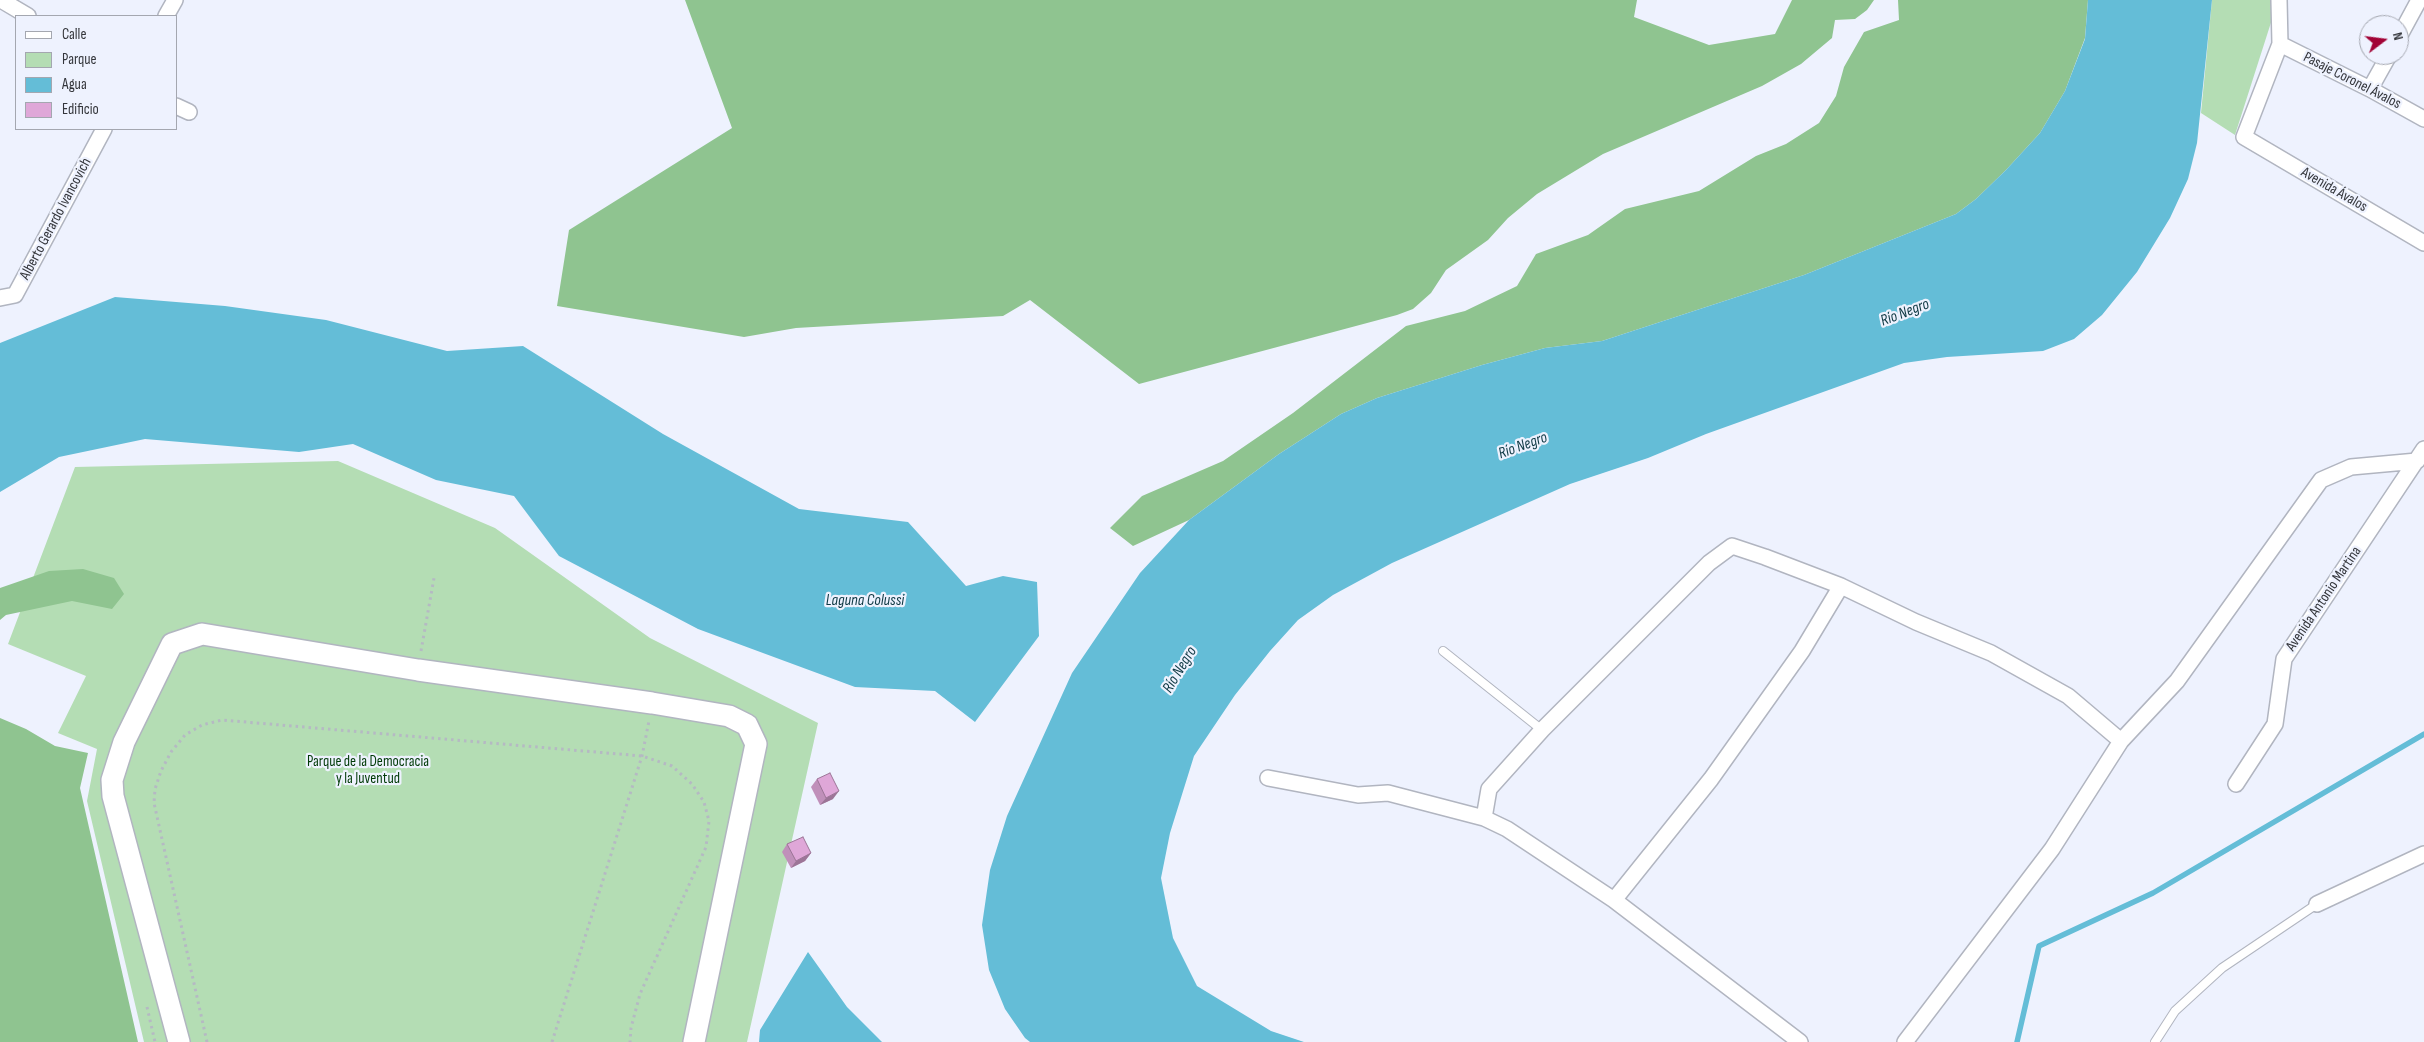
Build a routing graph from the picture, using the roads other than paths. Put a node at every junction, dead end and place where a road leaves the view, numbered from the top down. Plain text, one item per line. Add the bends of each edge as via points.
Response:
1 (175, 0) edge
2 (2279, 0) edge
3 (2419, 0) edge
4 (1, 1) edge
5 (26, 15) edge
6 (167, 15) edge
7 (2409, 18) edge
8 (2280, 44) junction
9 (2383, 65) edge
10 (2370, 89) junction
11 (2424, 119) edge
12 (103, 130) edge
13 (2424, 243) edge
14 (0, 298) edge
15 (2420, 455) edge
16 (1841, 586) junction
17 (1443, 650) dead end
18 (1542, 730) junction
19 (2121, 741) junction
20 (1268, 778) dead end
21 (2236, 784) dead end
22 (1484, 818) junction
23 (2424, 854) edge
24 (1614, 900) junction
25 (2317, 904) joint
26 (179, 1042) edge
27 (694, 1042) edge
28 (1800, 1042) edge
29 (1905, 1042) edge
30 (2155, 1042) edge

1 - 6 street
2 - 8 street
3 - 7 street
4 - 5 street
8 - 10 street, Pasaje Coronel Ávalos
8 - 13 street, Avenida Ávalos via 2244,137
9 - 10 street
10 - 11 street, Pasaje Coronel Ávalos
12 - 14 street, Alberto Gerardo Ivancovich via 15,295
15 - 19 street via 2351,468 2321,480 2176,681
15 - 21 street, Avenida Antonio Martina via 2284,658 2275,724
16 - 18 street via 1732,546 1709,563
16 - 19 street via 1991,653 2060,691
16 - 24 street via 1802,651 1711,778
17 - 18 lane
18 - 22 street via 1489,789
19 - 29 street via 2052,848
20 - 22 street via 1358,795 1388,793
22 - 24 street via 1507,829
23 - 25 street
24 - 28 street
25 - 30 lane via 2222,968 2174,1011
26 - 27 street via 113,796 112,780 124,742 172,644 202,634 418,670 652,703 729,716 746,725 756,744

